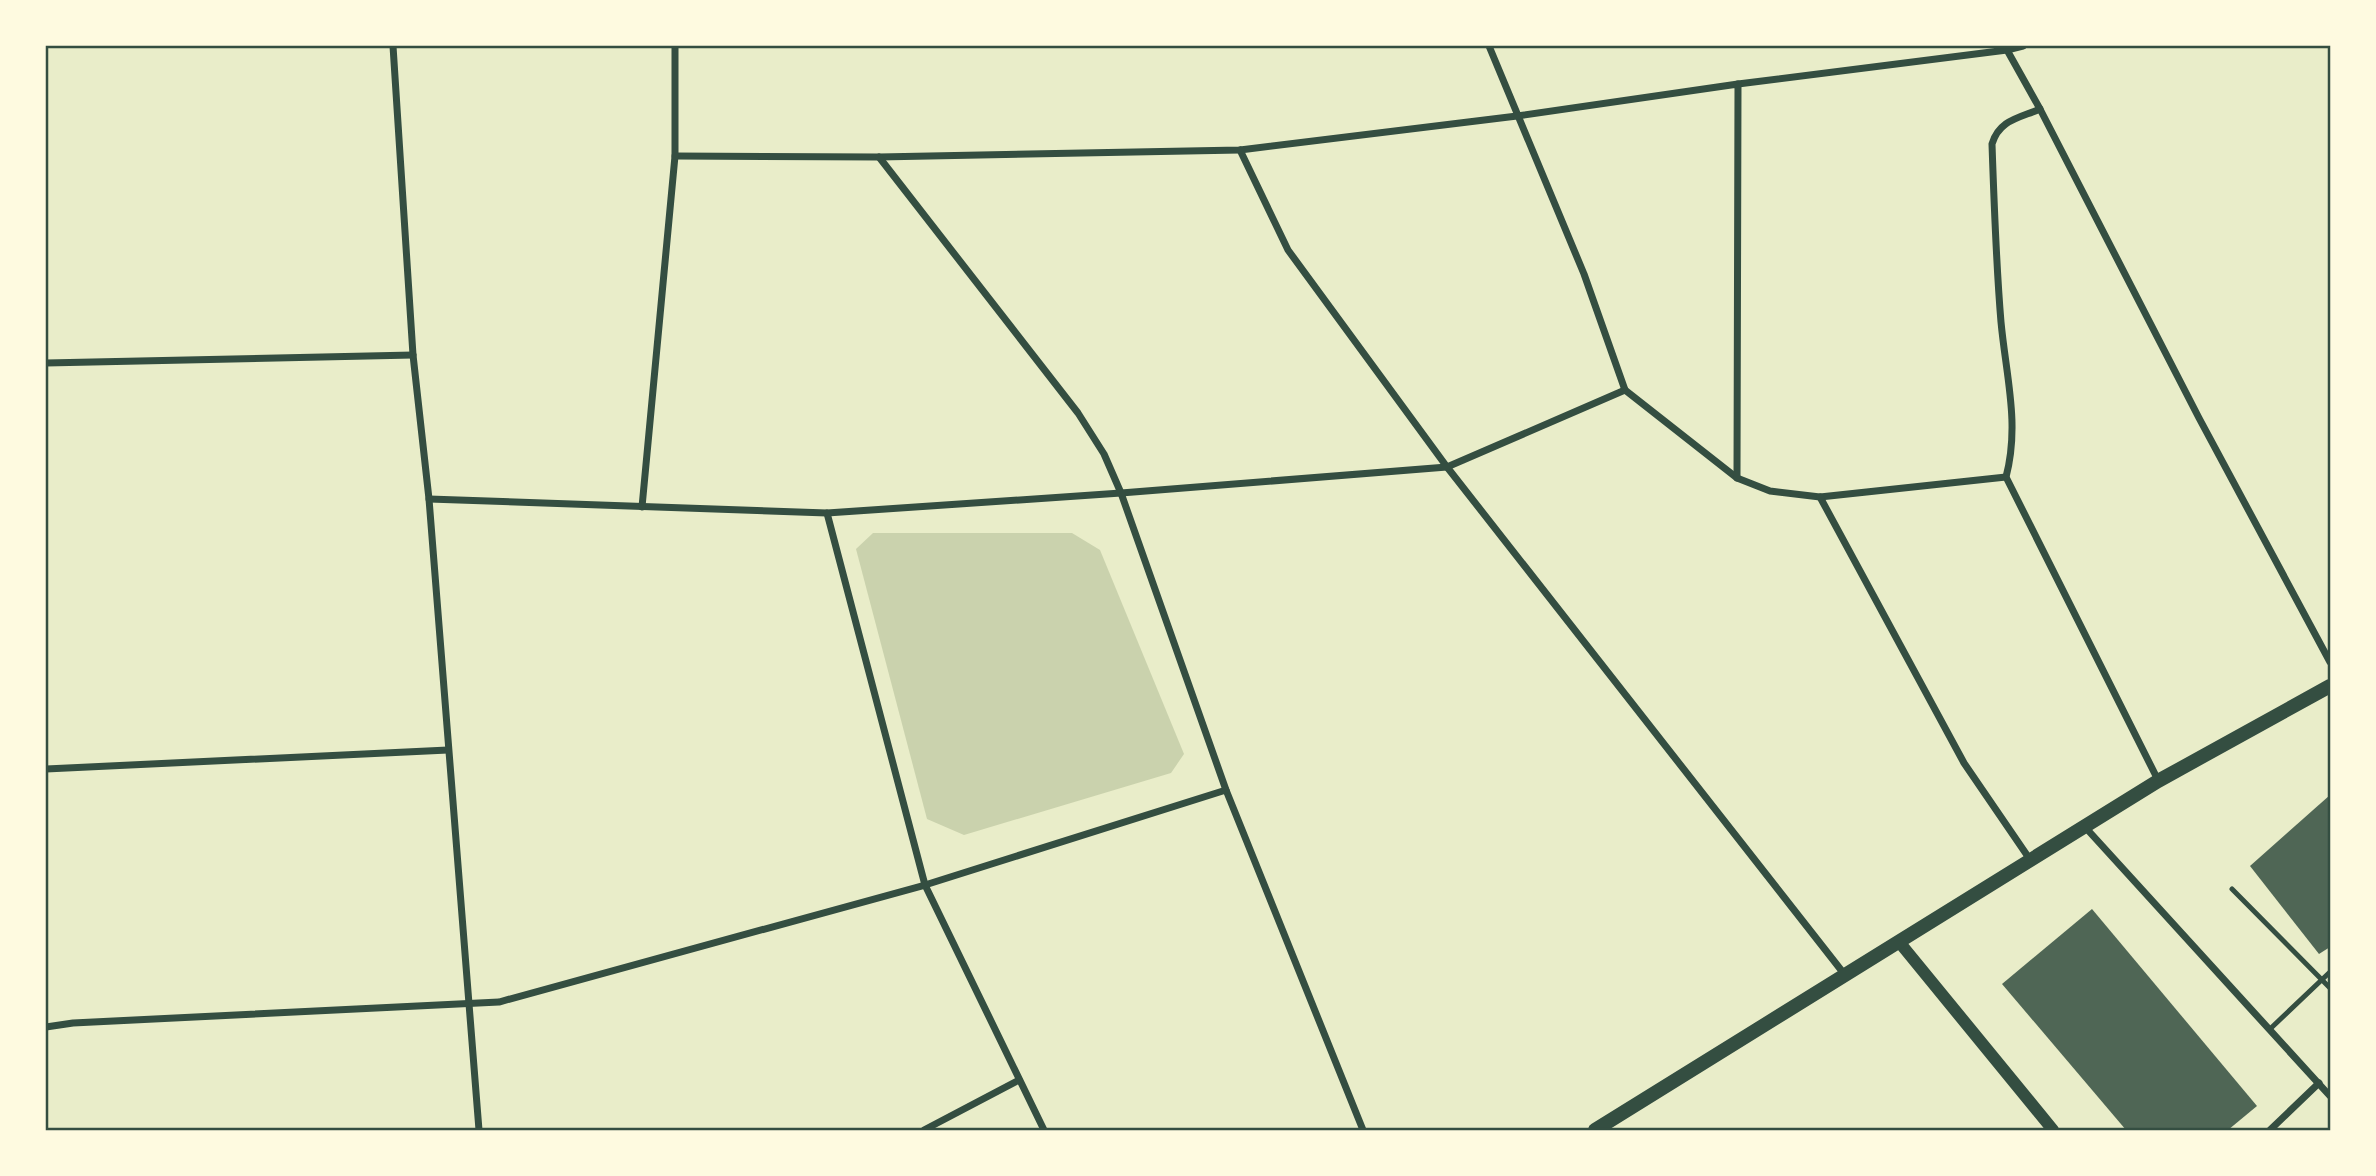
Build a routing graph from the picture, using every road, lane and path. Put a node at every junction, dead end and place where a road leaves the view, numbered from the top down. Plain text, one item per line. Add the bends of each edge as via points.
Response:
1 (393, 46) edge
2 (676, 46) edge
3 (1489, 46) edge
4 (2023, 46) edge
5 (2007, 50) junction
6 (1738, 84) junction
7 (2040, 109) junction
8 (1517, 116) junction
9 (1240, 150) junction
10 (675, 156) junction
11 (879, 157) junction
12 (413, 355) junction
13 (46, 363) edge
14 (1625, 390) junction
15 (1447, 467) junction
16 (2006, 477) junction
17 (1737, 478) junction
18 (1121, 493) junction
19 (1820, 497) junction
20 (429, 499) junction
21 (642, 508) junction
22 (827, 513) junction
23 (2330, 662) edge
24 (2330, 686) edge
25 (449, 750) junction
26 (46, 769) edge
27 (2158, 781) junction
28 (1226, 790) junction
29 (2084, 827) junction
30 (2031, 861) junction
31 (925, 885) junction
32 (2232, 889) dead end
33 (1900, 943) junction
34 (2330, 972) edge
35 (1845, 975) junction
36 (2322, 979) junction
37 (2330, 988) edge
38 (468, 1004) junction
39 (46, 1027) edge
40 (2270, 1029) junction
41 (1019, 1080) junction
42 (2319, 1083) junction
43 (2330, 1096) edge
44 (479, 1130) edge
45 (924, 1130) edge
46 (1044, 1130) edge
47 (1363, 1130) edge
48 (1595, 1130) edge
49 (2053, 1130) edge
50 (2270, 1130) edge

1 - 12 street
2 - 10 street
3 - 8 street
4 - 5 street
5 - 6 street
5 - 7 street
6 - 8 street
6 - 17 street
7 - 16 street via 2001,126 1992,144 2000,312 2014,429
7 - 23 street
8 - 9 street
8 - 14 street via 1584,274
9 - 11 street
9 - 15 street via 1288,250
10 - 11 street
10 - 21 street
11 - 18 street via 1078,413
12 - 13 street
12 - 20 street
14 - 15 street
14 - 17 street
15 - 18 street
15 - 35 street
16 - 19 street
16 - 27 street
17 - 19 street via 1770,491
18 - 22 street
18 - 28 street
19 - 30 street via 1964,763
20 - 21 street
20 - 25 street
21 - 22 street
22 - 31 street
24 - 27 main road
25 - 26 street
25 - 38 street
27 - 29 main road
28 - 31 street
28 - 47 street
29 - 30 main road
29 - 40 street
30 - 33 main road
31 - 38 street via 499,1002
31 - 41 street
32 - 36 lane
33 - 35 main road
33 - 49 street
34 - 36 lane
35 - 48 main road
36 - 37 lane
36 - 40 lane
38 - 39 street
38 - 44 street
40 - 42 street
41 - 45 street
41 - 46 street
42 - 43 street
42 - 50 street

